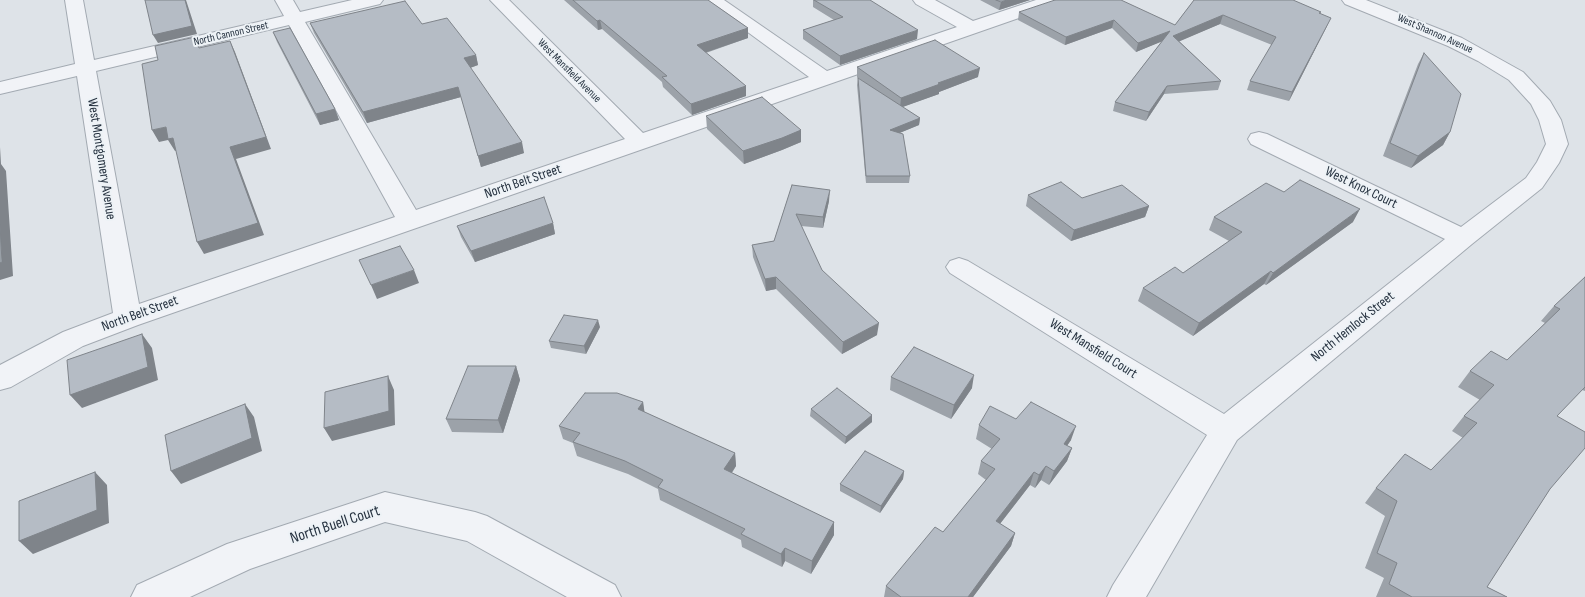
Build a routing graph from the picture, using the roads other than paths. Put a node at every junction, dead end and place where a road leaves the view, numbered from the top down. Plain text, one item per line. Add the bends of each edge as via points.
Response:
1 (74, 0) edge
2 (284, 0) edge
3 (374, 0) edge
4 (499, 0) edge
5 (713, 0) edge
6 (922, 0) edge
7 (1053, 0) edge
8 (1351, 0) edge
9 (294, 19) junction
10 (972, 28) junction
11 (86, 68) junction
12 (1516, 76) joint
13 (824, 78) junction
14 (0, 88) edge
15 (1259, 139) dead end
16 (640, 142) junction
17 (410, 221) junction
18 (1463, 238) junction
19 (959, 266) dead end
20 (128, 318) junction
21 (0, 379) edge
22 (1226, 431) junction
23 (150, 597) edge
24 (602, 597) edge
25 (1126, 597) edge

1 - 11 street, West Montgomery Avenue
2 - 9 street
3 - 9 street, North Cannon Street
4 - 16 street, West Mansfield Avenue
5 - 13 street
6 - 10 street
7 - 10 street, North Belt Street
8 - 12 street, West Shannon Avenue via 1455,42
9 - 11 street, North Cannon Street
9 - 17 street
10 - 13 street, North Belt Street
11 - 14 street, North Cannon Street
11 - 20 street, West Montgomery Avenue
12 - 18 street, North Hemlock Street via 1540,100 1557,144 1534,183
13 - 16 street, North Belt Street
15 - 18 street, West Knox Court
16 - 17 street, North Belt Street
17 - 20 street, North Belt Street
18 - 22 street, North Hemlock Street
19 - 22 street, West Mansfield Court
20 - 21 street, North Belt Street via 73,339
22 - 25 street, North Hemlock Street
23 - 24 street, North Buell Court via 240,556 384,508 475,527

